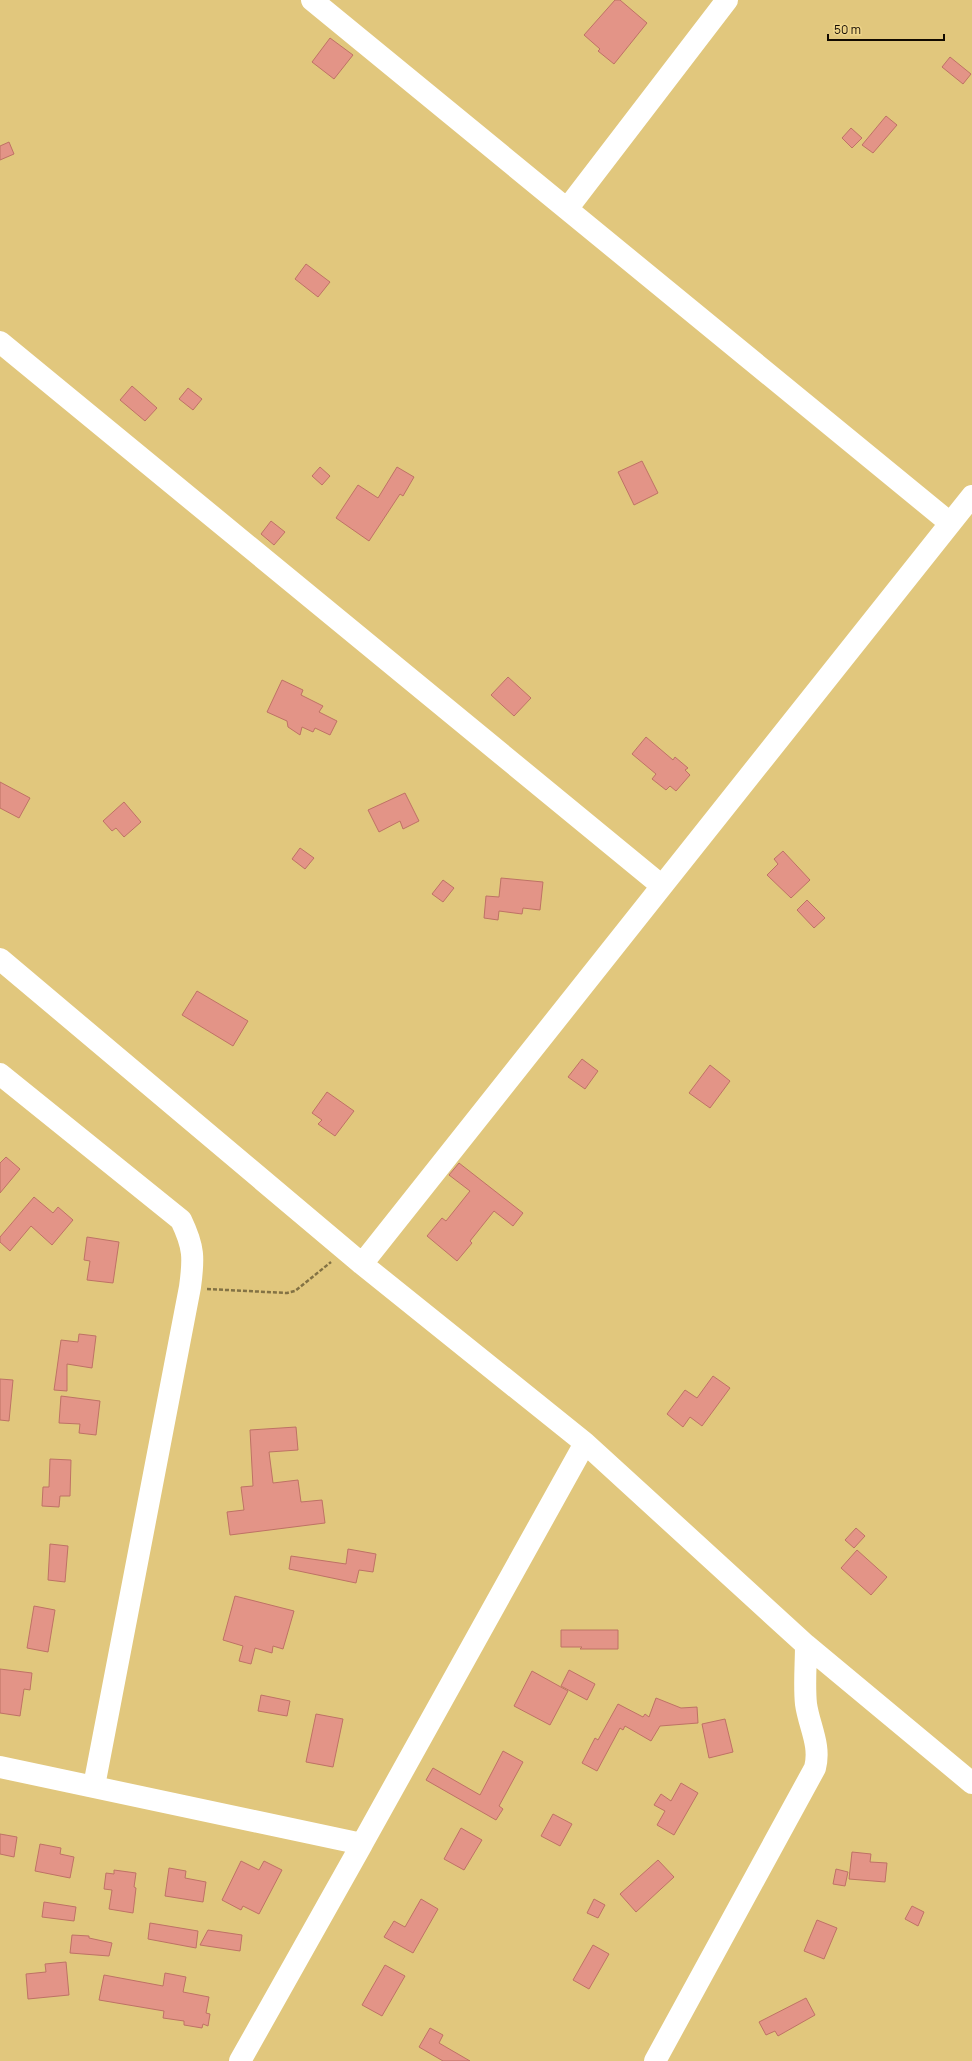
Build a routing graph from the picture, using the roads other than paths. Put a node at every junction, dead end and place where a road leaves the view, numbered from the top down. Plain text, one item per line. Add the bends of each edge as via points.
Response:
1 (312, 0) edge
2 (727, 0) edge
3 (567, 209) junction
4 (0, 342) edge
5 (972, 496) edge
6 (950, 523) junction
7 (662, 886) junction
8 (0, 959) edge
9 (0, 1074) edge
10 (355, 1257) junction
11 (585, 1443) junction
12 (806, 1645) junction
13 (0, 1767) edge
14 (972, 1783) edge
15 (94, 1786) junction
16 (362, 1844) junction
17 (240, 2061) edge
18 (655, 2061) edge

1 - 3 street
2 - 3 street
3 - 6 street
4 - 7 street
5 - 6 street
6 - 7 street
7 - 10 street
8 - 10 street
9 - 15 street via 181,1220 190,1240 193,1260 190,1287
10 - 11 street
11 - 12 street
11 - 16 street
12 - 14 street
12 - 18 street via 806,1704 814,1732 817,1759 815,1768
13 - 15 street
15 - 16 street
16 - 17 street

